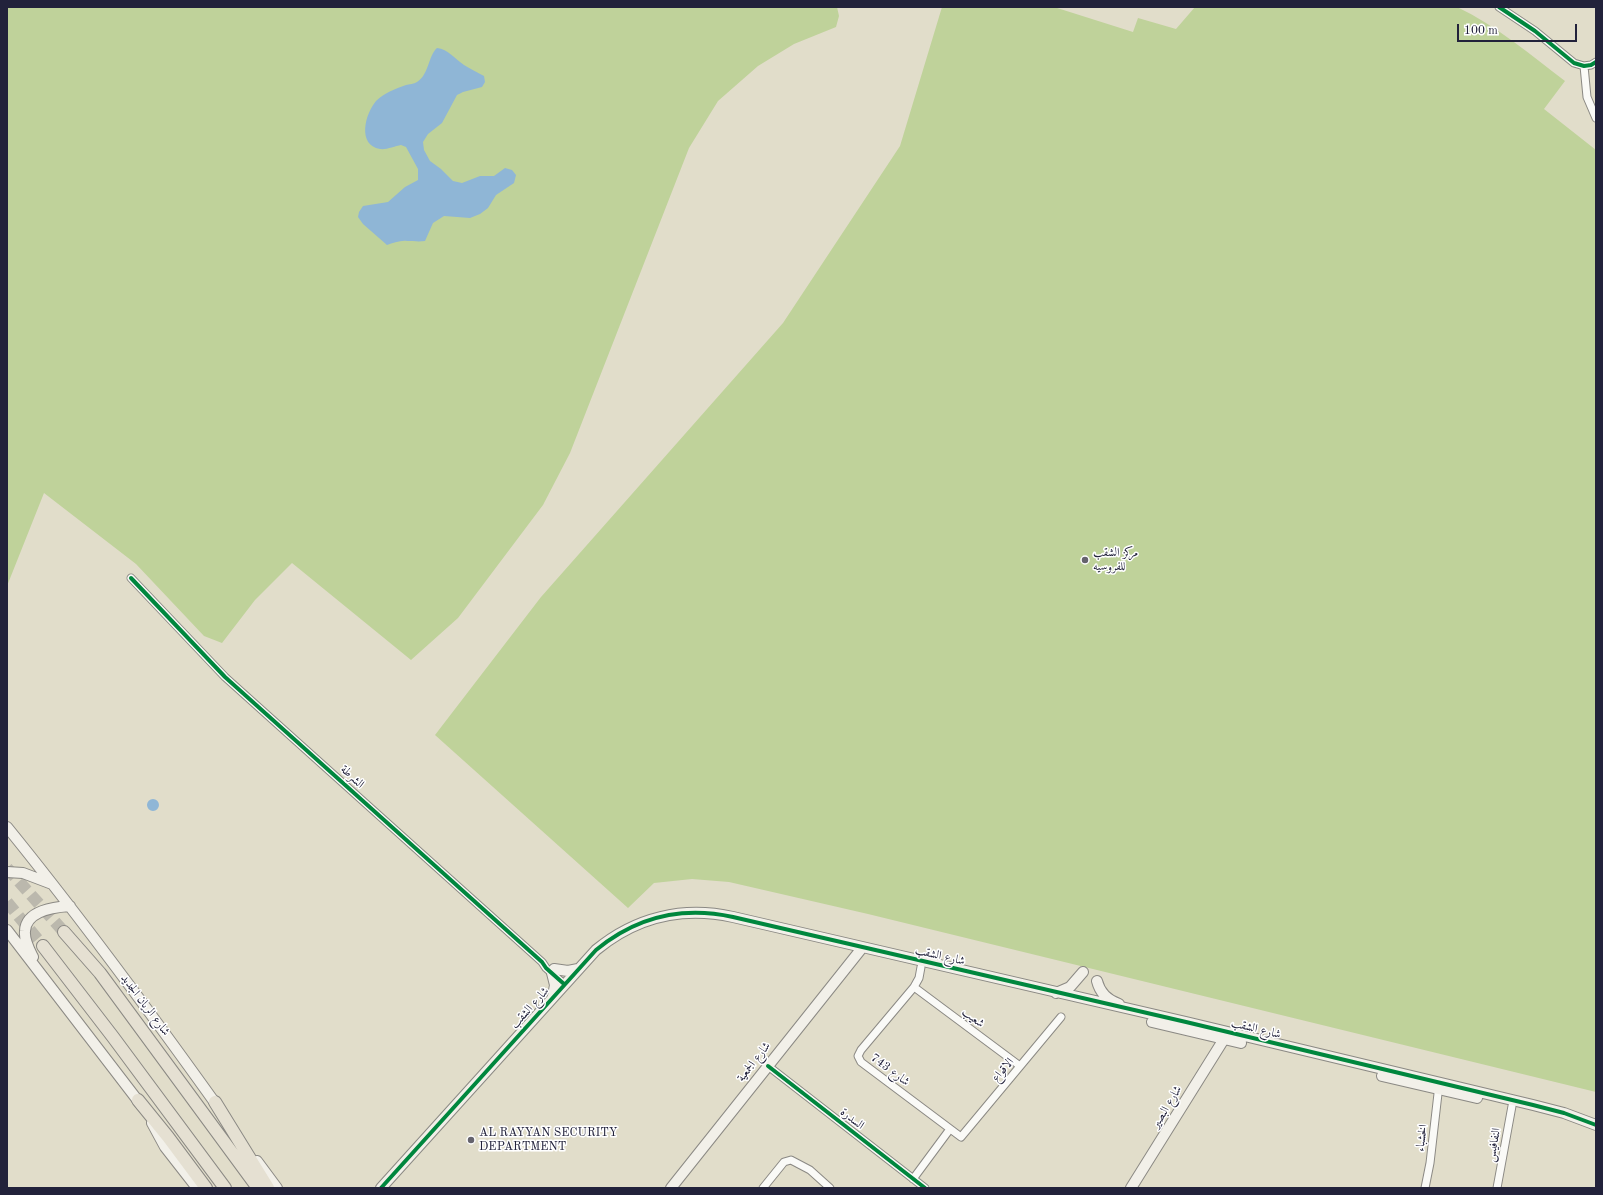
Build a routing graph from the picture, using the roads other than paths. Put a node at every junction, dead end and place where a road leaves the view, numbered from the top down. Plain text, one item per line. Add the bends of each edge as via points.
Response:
1 (1499, 7) edge
2 (1596, 62) edge
3 (1584, 66) junction
4 (1587, 97) junction
5 (1596, 104) edge
6 (1596, 118) edge
7 (131, 578) dead end
8 (7, 826) edge
9 (7, 872) edge
10 (54, 884) junction
11 (70, 906) junction
12 (7, 930) edge
13 (64, 932) tunnel mouth
14 (11, 938) edge
15 (816, 939) junction
16 (43, 946) tunnel mouth
17 (861, 950) junction
18 (921, 967) junction
19 (578, 969) junction
20 (38, 970) junction
21 (553, 971) junction
22 (1083, 972) dead end
23 (1097, 981) dead end
24 (566, 982) junction
25 (914, 987) junction
26 (1055, 993) junction
27 (553, 996) junction
28 (1061, 1017) dead end
29 (1166, 1018) junction
30 (1224, 1039) junction
31 (510, 1049) junction
32 (768, 1066) junction
33 (1020, 1066) junction
34 (1439, 1086) junction
35 (138, 1100) junction
36 (214, 1102) junction
37 (1512, 1106) junction
38 (1596, 1125) edge
39 (950, 1129) junction
40 (1596, 1132) edge
41 (961, 1137) joint
42 (405, 1165) junction
43 (918, 1185) edge
44 (197, 1188) edge
45 (206, 1188) edge
46 (225, 1188) edge
47 (258, 1188) edge
48 (268, 1188) edge
49 (277, 1188) edge
50 (381, 1188) edge
51 (387, 1188) edge
52 (671, 1188) edge
53 (762, 1188) edge
54 (830, 1188) edge
55 (1131, 1188) edge
56 (1425, 1188) edge
57 (1497, 1188) edge

1 - 3 street via 1535,31 1574,63
2 - 3 street
3 - 4 street
4 - 5 street
4 - 6 street
7 - 21 street, الشرطة via 225,677
8 - 10 street, شارع الريان الجديد
9 - 10 street via 23,873
10 - 11 street, شارع الريان الجديد
11 - 20 street via 45,910 33,916 26,924 26,942
11 - 36 street, شارع الريان الجديد via 167,1034
12 - 14 street
13 - 47 highway, شارع الريان الجديد via 100,973
14 - 20 street
15 - 17 street, شارع الشقب
15 - 19 street, شارع الشقب via 723,915 701,912 675,914 649,920 621,932 596,950
15 - 31 street, شارع الشقب via 712,918 681,918 650,924 623,936 599,954
16 - 46 highway
17 - 18 street, شارع الشقب
17 - 26 street, شارع الشقب
17 - 32 street, شارع الجمعية
18 - 25 street, شارع 743
18 - 30 street, شارع الشقب
19 - 21 street
19 - 24 street, شارع الشقب
20 - 35 street
21 - 24 street, الشرطة
21 - 27 street
22 - 26 street via 1070,987
23 - 29 street via 1101,993 1110,1000
24 - 27 street, شارع الشقب
25 - 33 street, شعيب
25 - 39 street, شارع 743 via 858,1056 861,1062
26 - 29 street, شارع الشقب
27 - 31 street, شارع الشقب
28 - 33 street, الاقواع
29 - 34 street, شارع الشقب
30 - 34 street, شارع الشقب
30 - 55 street, شارع البصير
31 - 42 street, شارع الشقب
32 - 43 street, السدرة
32 - 52 street, شارع الجمعية
33 - 41 street, الاقواع
34 - 37 street, شارع الشقب
34 - 38 street, شارع الشقب via 1564,1113
34 - 56 street, الخشباء
35 - 44 street via 165,1147
35 - 45 highway
36 - 48 highway
36 - 49 street, شارع الريان الجديد
37 - 40 street, شارع الشقب
37 - 57 street, النفافيس
39 - 41 street, شارع 743
39 - 43 street
42 - 50 street, شارع الشقب
42 - 51 street, شارع الشقب
53 - 54 street via 784,1162 792,1160 810,1170

